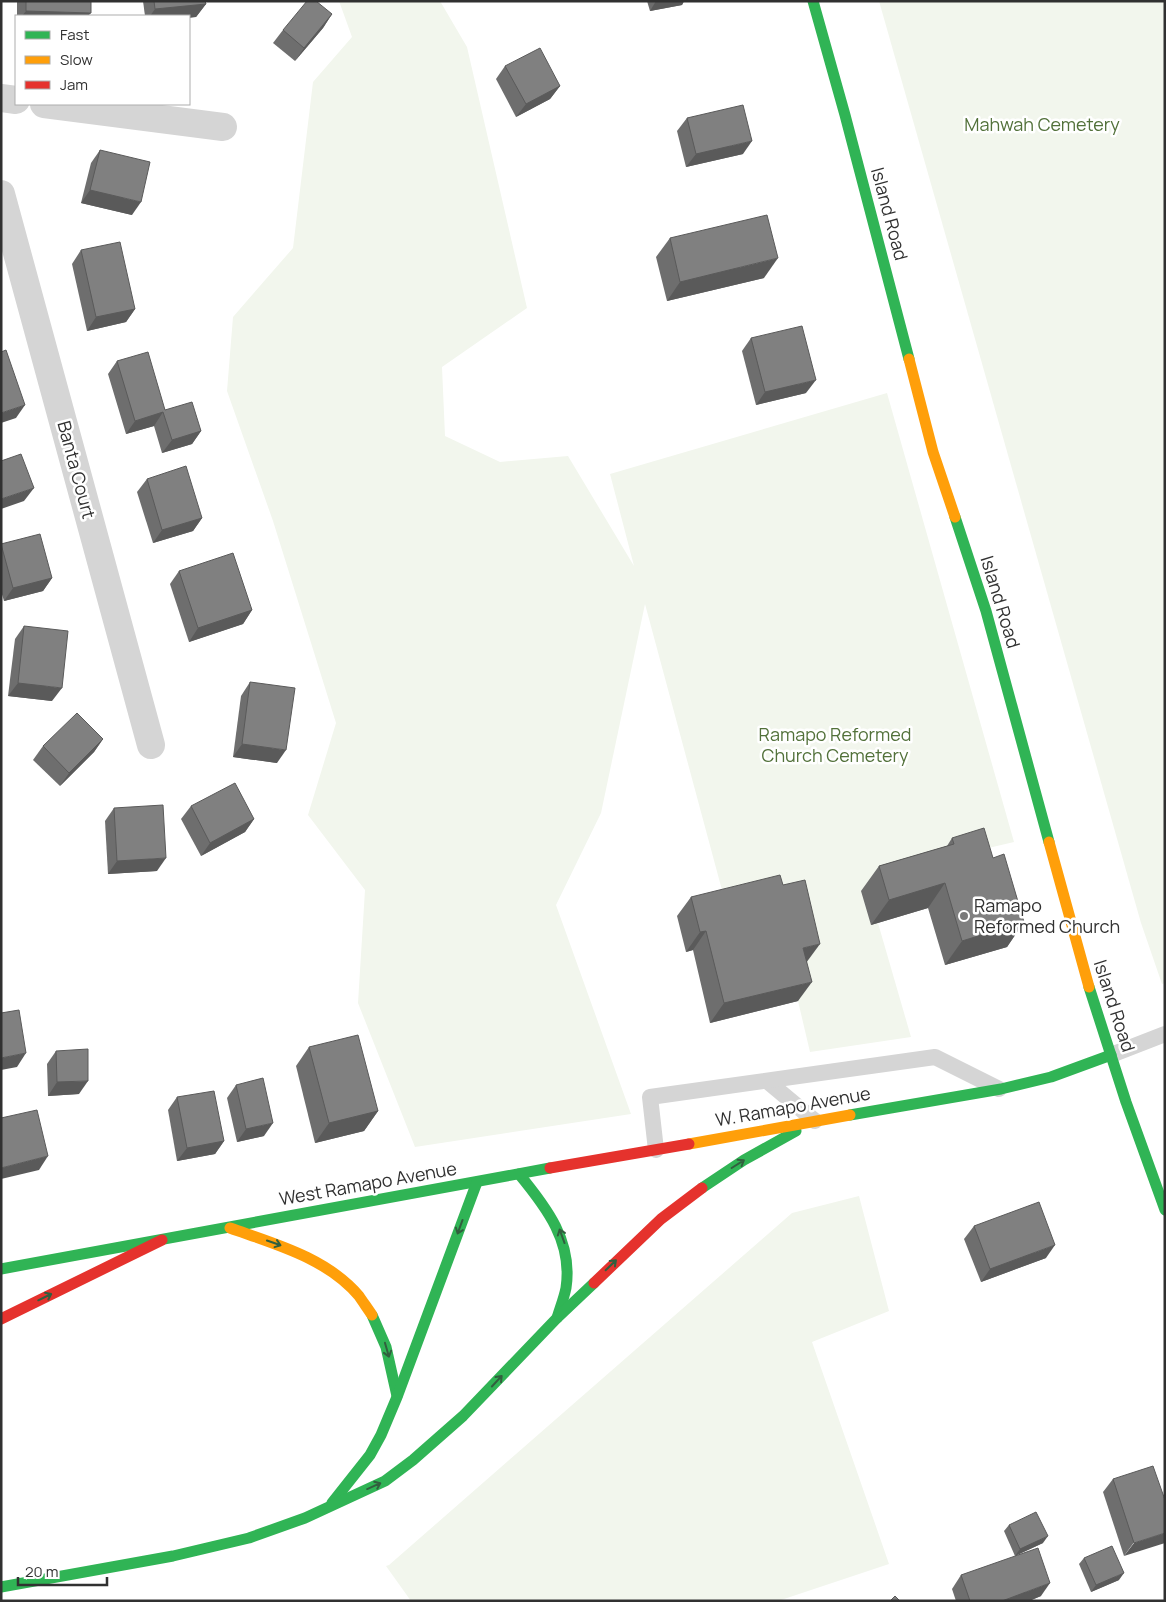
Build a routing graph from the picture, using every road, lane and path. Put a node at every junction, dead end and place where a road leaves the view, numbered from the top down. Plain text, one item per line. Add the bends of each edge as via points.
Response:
1 (813, 1) edge
2 (1, 98) edge
3 (15, 100) edge
4 (52, 105) edge
5 (223, 127) dead end
6 (1, 194) edge
7 (151, 745) dead end
8 (1165, 1034) edge
9 (1111, 1055) junction
10 (767, 1081) junction
11 (1001, 1090) junction
12 (815, 1121) junction
13 (656, 1150) junction
14 (519, 1174) junction
15 (477, 1182) junction
16 (1164, 1205) edge
17 (228, 1227) junction
18 (162, 1240) junction
19 (1, 1269) edge
20 (557, 1318) junction
21 (1, 1319) edge
22 (397, 1397) junction
23 (330, 1506) junction
24 (5, 1586) edge

1 - 9 main road, Island Road via 933,452 986,611 1086,976
2 - 3 street
4 - 5 street
6 - 7 street, Banta Court
8 - 9 lane
9 - 11 main road, W. Ramapo Avenue via 1051,1078
9 - 16 main road, Island Road
10 - 11 lane via 935,1058
10 - 12 lane
10 - 13 lane via 650,1097
11 - 12 main road, W. Ramapo Avenue
12 - 13 main road, W. Ramapo Avenue
20 -> 12 main road, West Ramapo Avenue via 634,1244 688,1198 744,1160
13 - 14 main road, W. Ramapo Avenue
14 - 15 main road, W. Ramapo Avenue
20 -> 14 main road via 566,1289 564,1242 550,1213
15 - 17 main road, West Ramapo Avenue
15 -> 22 main road, West Ramapo Avenue
17 - 18 main road, West Ramapo Avenue
17 -> 22 main road via 303,1255 341,1277 353,1289 367,1306 384,1339
18 - 19 main road, West Ramapo Avenue
21 -> 18 main road
23 -> 20 main road, West Ramapo Avenue via 385,1481 413,1460 476,1404
22 - 23 main road, West Ramapo Avenue via 370,1455
23 - 24 main road, West Ramapo Avenue via 249,1538 173,1556

